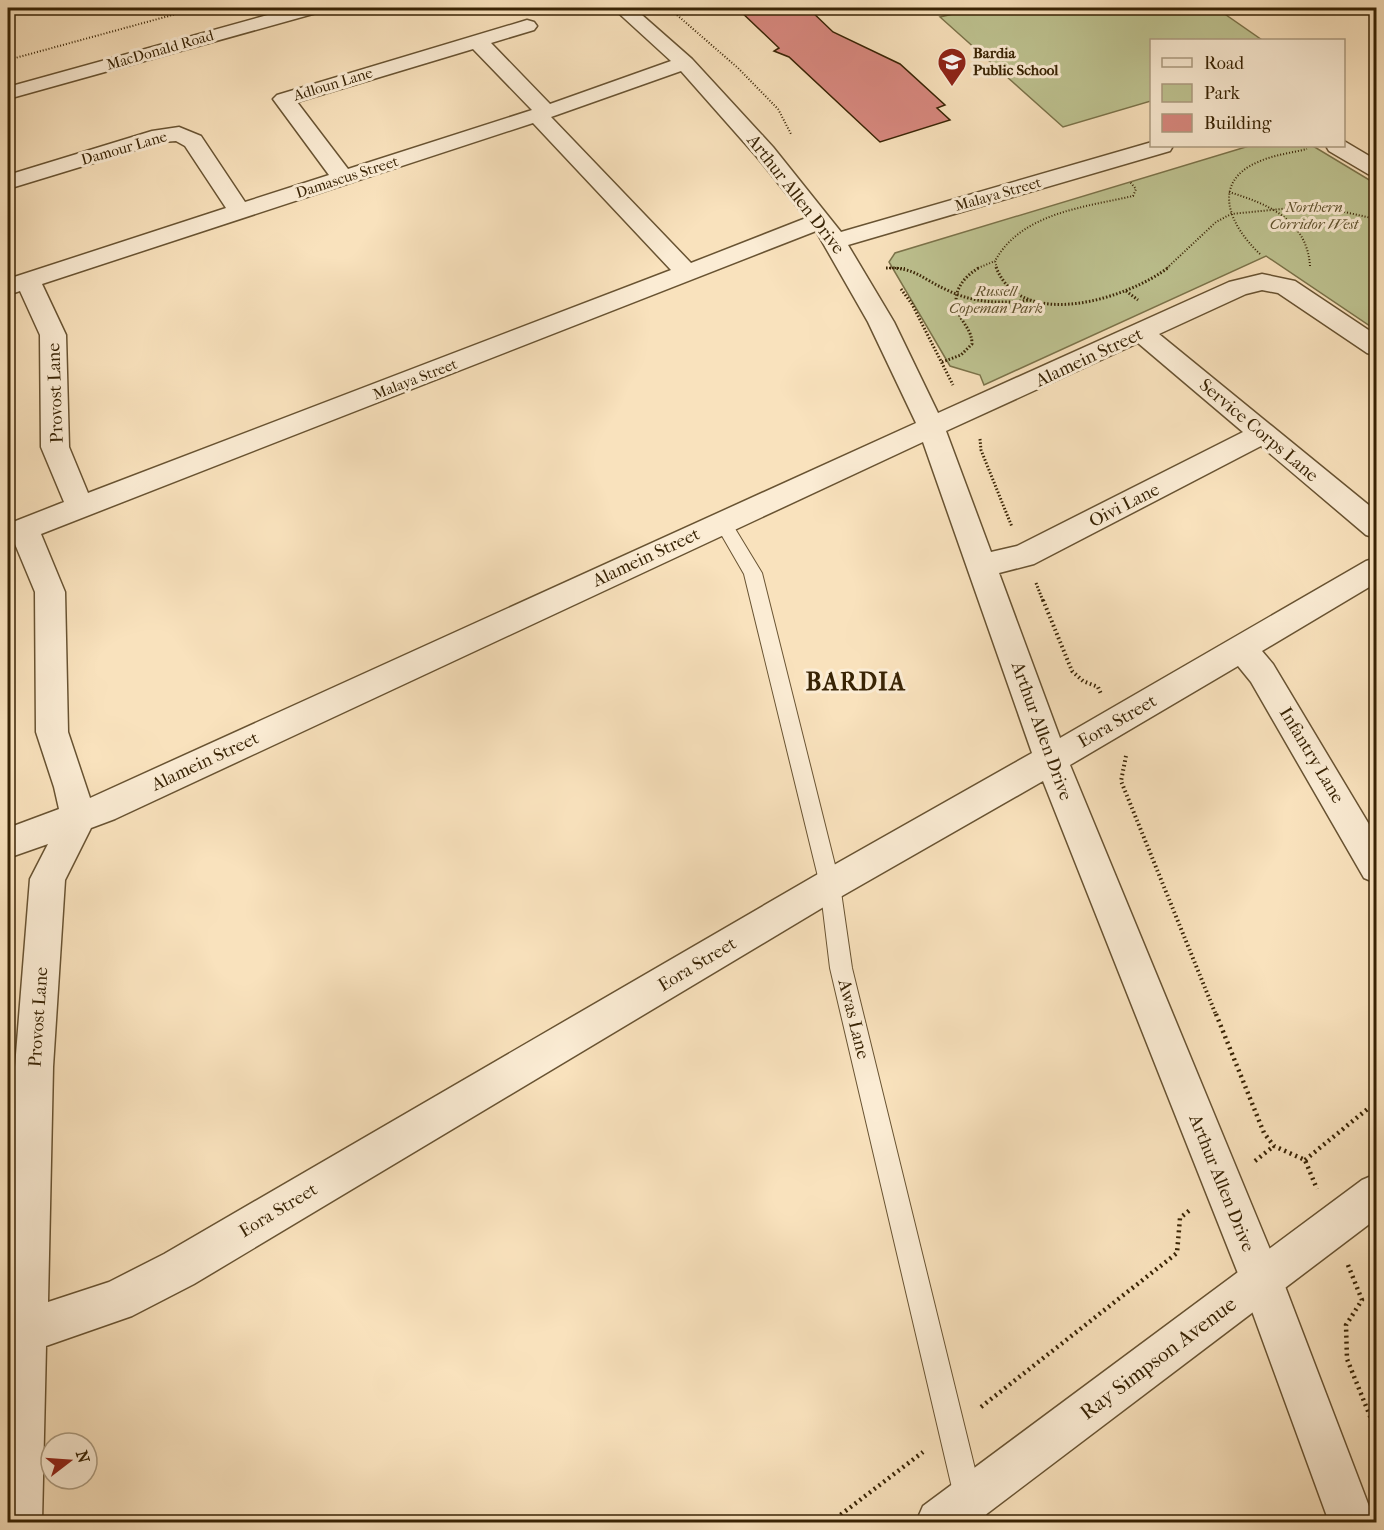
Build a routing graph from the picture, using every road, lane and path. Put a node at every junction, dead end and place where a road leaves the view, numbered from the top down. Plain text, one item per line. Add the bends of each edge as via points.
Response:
1 (198, 8) edge
2 (243, 8) edge
3 (313, 8) edge
4 (623, 8) edge
5 (526, 26) dead end
6 (153, 32) dead end
7 (477, 41) junction
8 (8, 60) edge
9 (685, 63) junction
10 (8, 93) edge
11 (542, 114) junction
12 (1159, 147) edge
13 (1323, 147) edge
14 (1330, 147) edge
15 (1370, 159) edge
16 (1107, 162) junction
17 (344, 178) junction
18 (8, 183) edge
19 (1229, 192) junction
20 (1274, 208) junction
21 (240, 212) junction
22 (1229, 214) junction
23 (1377, 219) edge
24 (828, 231) junction
25 (1266, 259) dead end
26 (995, 261) junction
27 (886, 268) dead end
28 (688, 274) junction
29 (18, 284) edge
30 (1291, 289) junction
31 (956, 293) junction
32 (1032, 300) junction
33 (1142, 333) junction
34 (1377, 347) edge
35 (942, 362) dead end
36 (931, 427) junction
37 (1262, 434) junction
38 (81, 507) junction
39 (722, 522) junction
40 (1377, 527) edge
41 (16, 532) edge
42 (982, 566) junction
43 (1377, 569) edge
44 (1240, 648) junction
45 (1051, 759) junction
46 (1127, 760) dead end
47 (1364, 818) edge
48 (78, 819) junction
49 (8, 843) edge
50 (1377, 867) edge
51 (830, 885) junction
52 (1377, 1102) edge
53 (1377, 1194) edge
54 (1180, 1218) dead end
55 (1262, 1281) junction
56 (1362, 1300) dead end
57 (16, 1334) edge
58 (953, 1428) junction
59 (1377, 1431) edge
60 (961, 1514) edge
61 (19, 1522) edge
62 (831, 1522) edge
63 (1352, 1522) edge

1 - 8 path
2 - 6 street, MacDonald Road
3 - 10 street, MacDonald Road
4 - 9 street, Arthur Allen Drive
5 - 7 street, Adloun Lane
7 - 11 street
7 - 17 street, Adloun Lane via 284,99
9 - 11 street, Damascus Street
9 - 24 street, Arthur Allen Drive via 749,132
11 - 17 street, Damascus Street
11 - 28 street
12 - 16 street, Malaya Street
13 - 19 path via 1260,162 1245,170
14 - 15 street
16 - 24 street, Malaya Street
16 - 26 path via 1134,185 1134,196 1084,206 1037,223 1004,242
17 - 21 street, Damascus Street
18 - 21 street, Damour Lane via 160,136 179,134 193,141
19 - 20 path
19 - 22 path
20 - 22 path
20 - 23 path via 1348,211
20 - 30 path via 1298,232 1311,259 1309,272
21 - 29 street, Damascus Street
22 - 25 path via 1242,236
22 - 32 path via 1212,225 1178,260 1126,291 1090,302 1061,305
24 - 28 street, Malaya Street
24 - 36 street, Arthur Allen Drive via 881,322
26 - 31 path via 973,269
26 - 32 path via 996,270 1010,288
27 - 31 path via 918,270
28 - 38 street, Malaya Street
29 - 38 street, Provost Lane via 53,335 55,447
30 - 33 street, Alamein Street via 1262,282 1238,288
30 - 34 street
31 - 32 path via 991,303
31 - 35 path via 959,313 971,330 972,344 961,355
33 - 36 street, Alamein Street
33 - 37 street, Service Corps Lane
36 - 39 street, Alamein Street
36 - 42 street, Arthur Allen Drive
37 - 40 street, Service Corps Lane
37 - 42 street, Oivi Lane via 1024,556
38 - 41 street, Malaya Street
39 - 48 street, Alamein Street
39 - 51 lane, Awas Lane via 753,573
41 - 48 street via 50,592 52,732
42 - 45 street, Arthur Allen Drive
43 - 44 street, Eora Street
44 - 45 street, Eora Street
44 - 47 street, Infantry Lane via 1262,673
45 - 51 street, Eora Street
45 - 55 street, Arthur Allen Drive
46 - 52 path via 1120,781 1264,1133 1274,1146 1305,1160
47 - 50 street, Infantry Lane
48 - 49 street, Alamein Street
48 - 57 street, Provost Lane via 48,879
51 - 57 street, Eora Street via 179,1269 117,1301
51 - 58 lane, Awas Lane via 842,968
53 - 55 street, Ray Simpson Avenue
54 - 58 path via 1177,1253
55 - 60 street, Ray Simpson Avenue
55 - 63 street, Arthur Allen Drive
56 - 59 path via 1346,1325 1347,1359
57 - 61 street, Provost Lane
58 - 60 lane, Awas Lane
58 - 62 path

